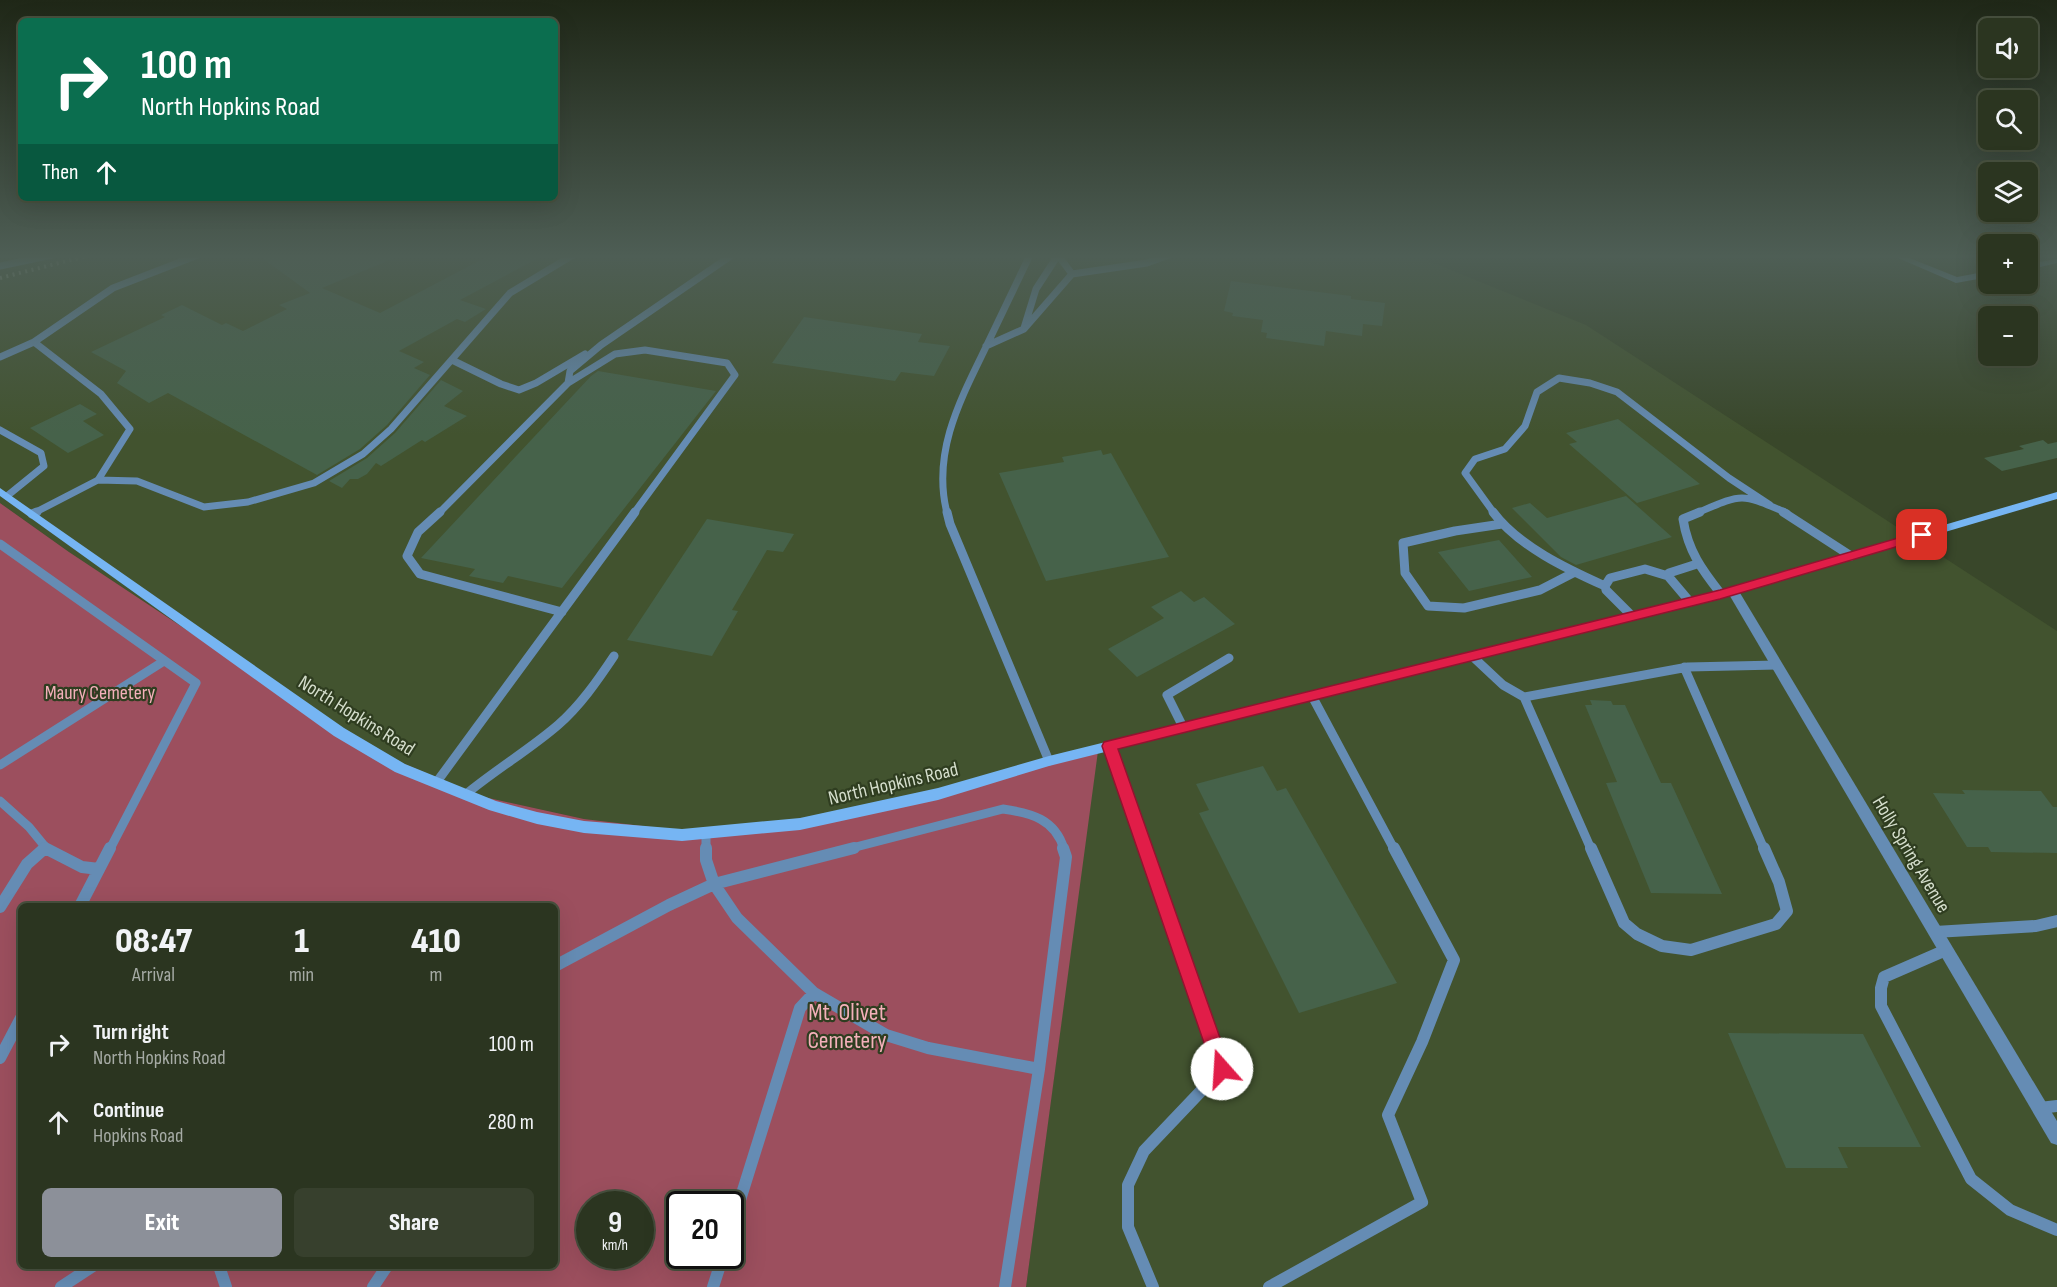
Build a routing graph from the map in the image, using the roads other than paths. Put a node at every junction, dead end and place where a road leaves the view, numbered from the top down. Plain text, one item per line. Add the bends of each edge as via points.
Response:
1 (73, 315) edge
2 (491, 315) edge
3 (645, 315) edge
4 (1001, 315) edge
5 (1026, 315) edge
6 (1036, 315) edge
7 (1024, 329) junction
8 (34, 342) junction
9 (986, 346) junction
10 (593, 351) junction
11 (0, 357) edge
12 (452, 360) junction
13 (568, 383) junction
14 (0, 430) edge
15 (98, 480) junction
16 (3, 493) edge
17 (2057, 495) edge
18 (1770, 505) junction
19 (32, 513) junction
20 (1502, 524) junction
21 (0, 544) edge
22 (1851, 556) junction
23 (1697, 564) junction
24 (1574, 573) junction
25 (1668, 576) junction
26 (1605, 586) junction
27 (1727, 593) junction
28 (1690, 602) junction
29 (561, 612) junction
30 (1632, 616) junction
31 (614, 656) dead end
32 (1472, 656) junction
33 (1229, 658) dead end
34 (164, 661) junction
35 (1777, 665) junction
36 (1684, 667) junction
37 (1312, 696) junction
38 (1524, 697) junction
39 (1183, 728) junction
40 (1110, 746) junction
41 (1049, 761) junction
42 (0, 765) edge
43 (436, 783) junction
44 (465, 795) junction
45 (0, 801) edge
46 (706, 834) junction
47 (45, 848) junction
48 (99, 869) junction
49 (714, 884) junction
50 (82, 903) edge
51 (0, 907) edge
52 (2057, 921) edge
53 (1935, 932) junction
54 (1946, 950) junction
55 (558, 964) edge
56 (814, 993) junction
57 (18, 1024) edge
58 (0, 1058) edge
59 (1039, 1069) junction
60 (2057, 1106) edge
61 (2040, 1108) junction
62 (2057, 1137) edge
63 (743, 1191) edge
64 (2057, 1230) edge
65 (88, 1269) edge
66 (220, 1269) edge
67 (385, 1269) edge
68 (719, 1269) edge
69 (61, 1287) edge
70 (226, 1287) edge
71 (373, 1287) edge
72 (713, 1287) edge
73 (1005, 1287) edge
74 (1153, 1287) edge
75 (1269, 1287) edge

1 - 8 lane
2 - 12 lane
3 - 10 lane
4 - 9 lane
5 - 7 lane
6 - 7 lane
7 - 9 lane
8 - 11 lane
8 - 15 lane via 101,394 130,429
9 - 41 lane via 951,420 942,465 943,504
10 - 12 lane via 519,390
10 - 13 lane via 570,371
12 - 15 lane via 391,429 363,454 314,483 248,502 204,507 137,481
13 - 29 lane via 418,532 407,556 420,574
13 - 29 lane via 615,354 645,350 727,363 735,375
14 - 16 lane via 41,453 44,466
15 - 19 lane
16 - 19 main road, North Hopkins Road
17 - 22 main road, North Hopkins Road
18 - 20 lane via 1617,392 1559,378 1538,392 1525,426 1505,449 1475,459 1465,473
18 - 22 lane
18 - 23 lane via 1749,497 1735,497 1683,519
19 - 43 main road, North Hopkins Road via 339,732 400,768
20 - 24 lane
20 - 24 lane via 1403,543 1405,573 1428,606 1464,608 1540,590
21 - 34 lane
22 - 27 main road, North Hopkins Road
23 - 25 lane
23 - 27 lane
24 - 26 lane
25 - 26 lane via 1645,569 1610,578
25 - 28 lane
26 - 30 lane
27 - 28 main road, North Hopkins Road
27 - 35 street, Holly Spring Avenue
28 - 30 main road, North Hopkins Road
29 - 43 lane
30 - 32 main road, North Hopkins Road
31 - 44 lane via 559,724
32 - 37 main road, North Hopkins Road
32 - 38 lane via 1512,693
33 - 39 lane via 1167,695
34 - 42 lane
34 - 48 lane via 196,683
35 - 36 lane
35 - 53 street, Holly Spring Avenue
36 - 38 lane
36 - 38 lane via 1779,882 1787,910 1776,924 1691,950 1662,946 1624,923
37 - 39 main road, North Hopkins Road
37 - 75 lane via 1454,960 1388,1115 1422,1202
39 - 40 main road, North Hopkins Road
40 - 41 main road, North Hopkins Road
40 - 74 lane via 1222,1069 1144,1151 1128,1185 1128,1227
41 - 46 main road, North Hopkins Road via 938,794 835,817
43 - 44 main road, North Hopkins Road
44 - 46 main road, North Hopkins Road via 537,818 584,827
45 - 47 lane
46 - 49 lane via 706,860
47 - 48 lane via 82,867
47 - 51 lane via 27,864
48 - 50 lane
49 - 55 lane
49 - 56 lane via 737,918
49 - 59 lane via 1003,809 1038,816 1062,836 1066,857
52 - 53 lane via 2036,926
53 - 54 street, Holly Spring Avenue
54 - 61 street, Holly Spring Avenue
54 - 64 lane via 1884,977 1881,1006 1971,1179 2010,1212
56 - 59 lane via 886,1035 974,1058
56 - 63 lane via 800,1008
57 - 58 lane
59 - 73 lane
60 - 61 lane
61 - 62 street, Holly Spring Avenue
65 - 69 lane
66 - 70 lane
67 - 71 lane
68 - 72 lane

